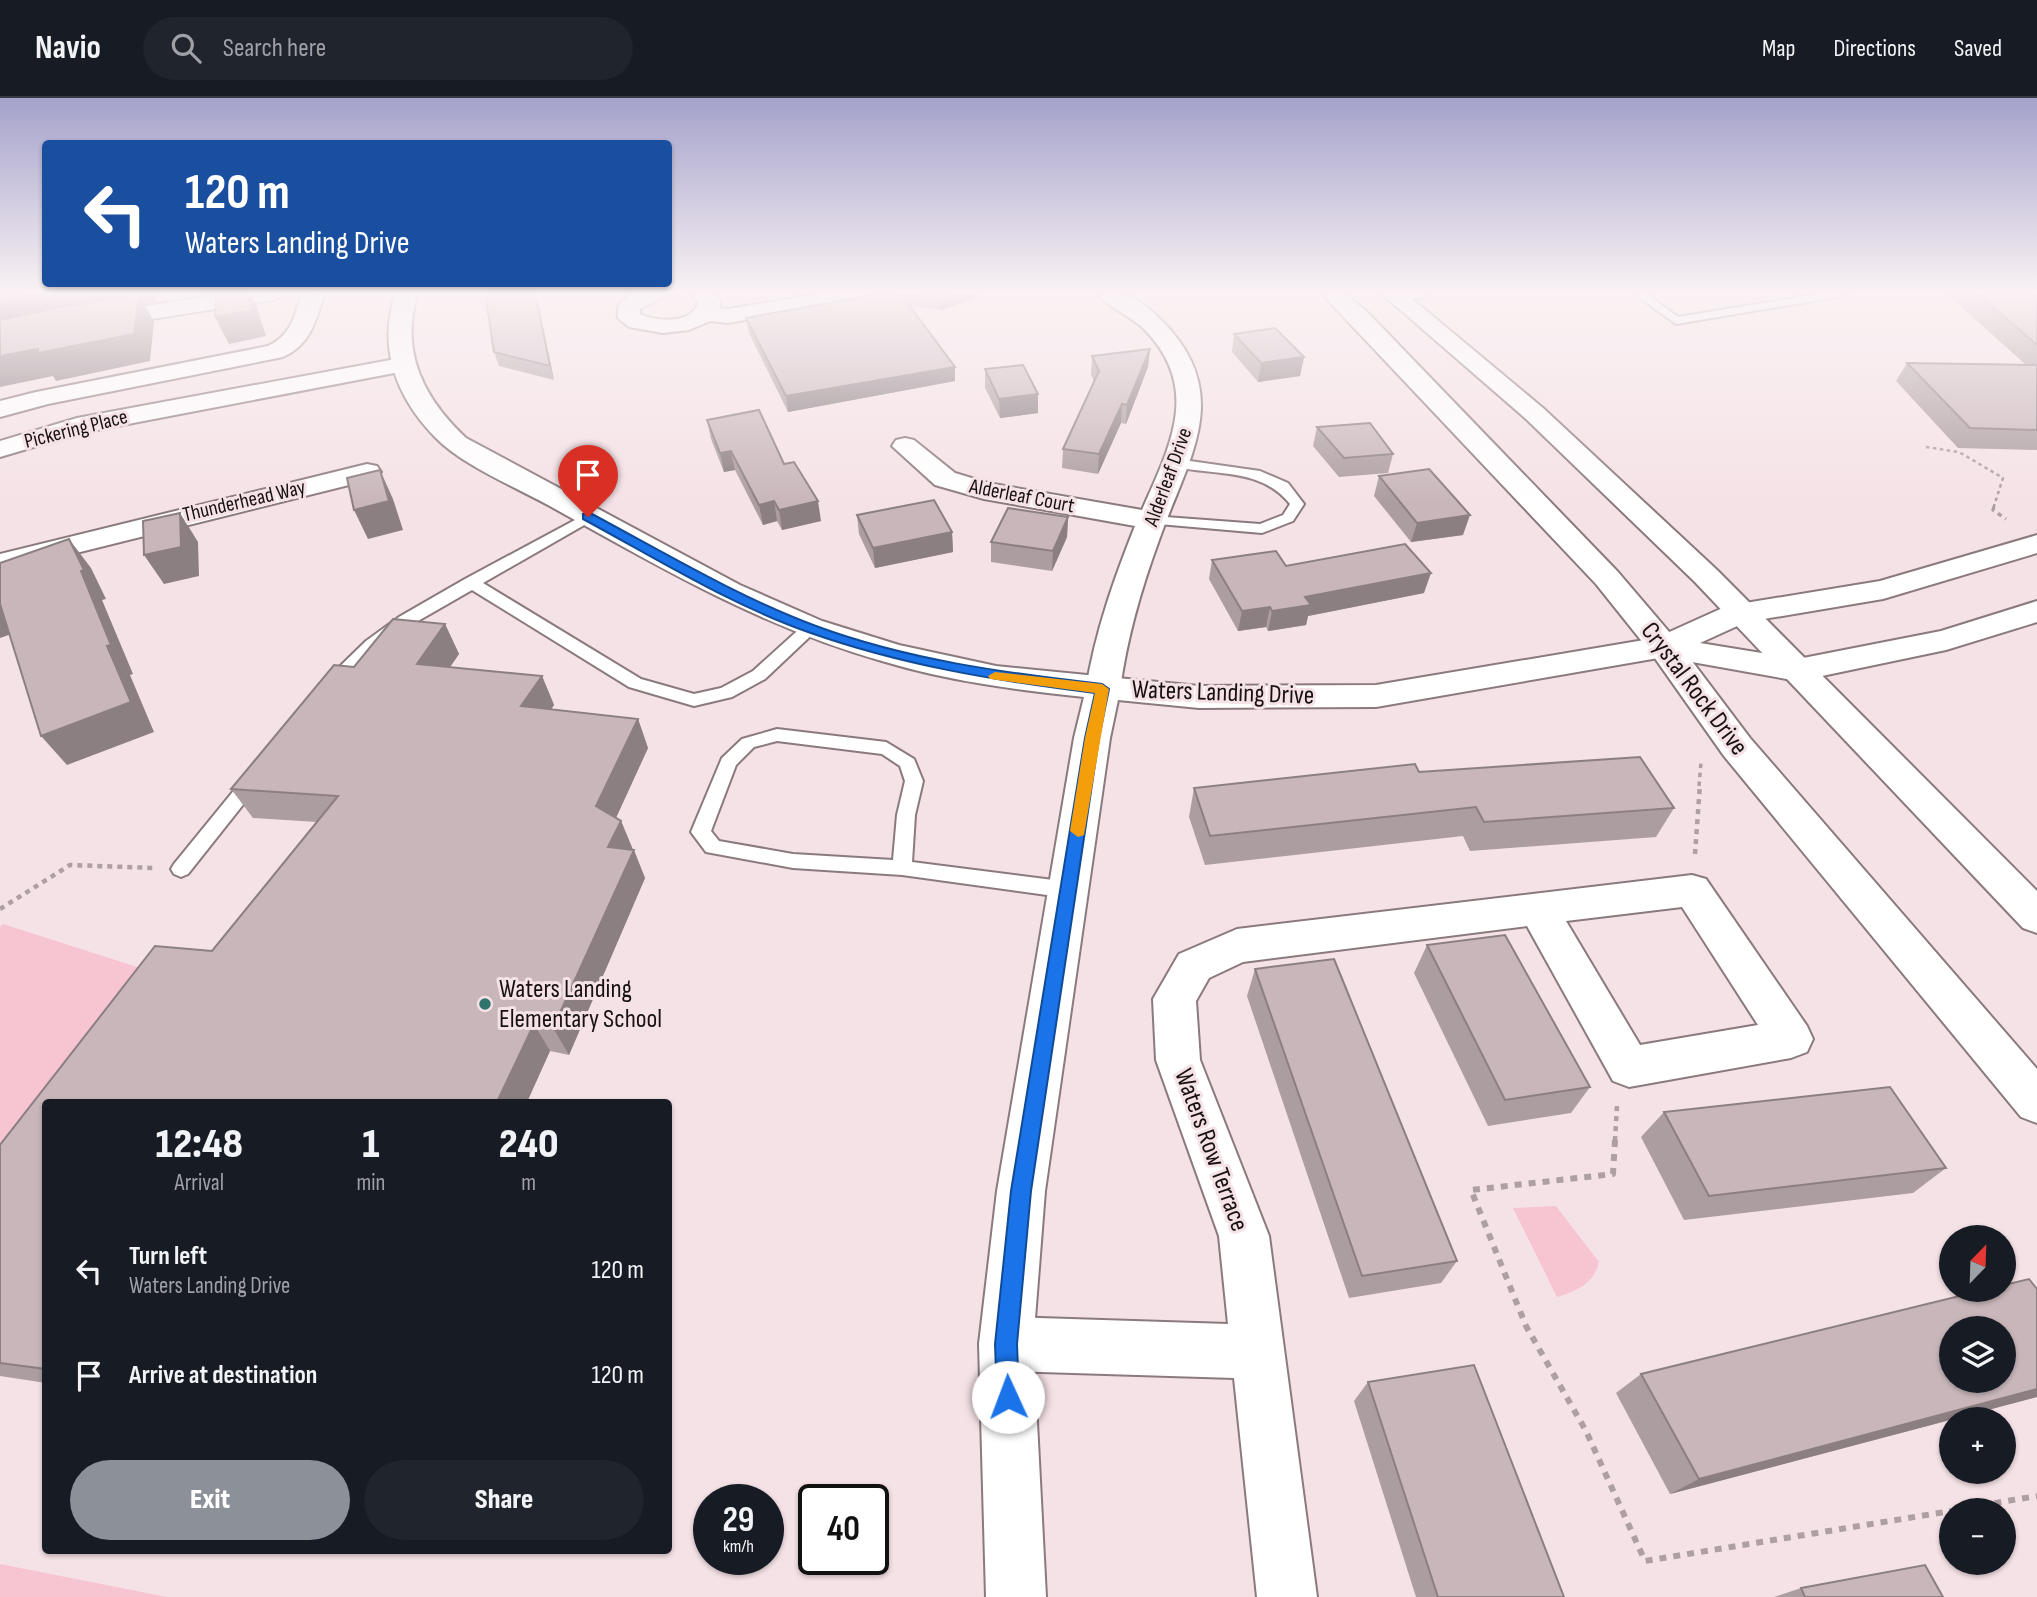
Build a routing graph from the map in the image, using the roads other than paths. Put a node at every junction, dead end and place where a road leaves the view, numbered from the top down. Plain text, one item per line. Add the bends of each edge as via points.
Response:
1 (226, 363) edge
2 (1182, 363) edge
3 (1403, 363) edge
4 (1478, 363) edge
5 (401, 365) joint
6 (79, 391) junction
7 (0, 409) edge
8 (77, 426) junction
9 (905, 446) dead end
10 (0, 449) edge
11 (1176, 463) junction
12 (367, 472) edge
13 (588, 517) junction
14 (1152, 520) junction
15 (2037, 544) edge
16 (0, 563) edge
17 (470, 582) junction
18 (2037, 611) edge
19 (1738, 613) junction
20 (811, 628) junction
21 (1664, 647) junction
22 (1798, 670) junction
23 (1102, 689) junction
24 (320, 695) edge
25 (268, 760) edge
26 (902, 868) junction
27 (181, 869) road end
28 (1069, 890) junction
29 (1538, 910) junction
30 (2037, 916) edge
31 (2037, 1102) edge
32 (1006, 1344) junction
33 (1258, 1352) junction
34 (1016, 1597) edge
35 (1287, 1597) edge

1 - 6 street
2 - 11 street, Alderleaf Drive via 1192,407
3 - 21 street, Crystal Rock Drive via 1532,496
4 - 19 street via 1706,576
5 - 8 street, Pickering Place
5 - 13 street, Waters Landing Drive via 434,424 457,444
6 - 7 street
6 - 8 street
8 - 10 street, Pickering Place
9 - 14 street, Alderleaf Court via 945,480
11 - 14 street, Alderleaf Drive
11 - 14 lane via 1255,474 1283,486 1297,504 1288,519 1262,529
12 - 16 street, Thunderhead Way
13 - 17 lane
13 - 20 street, Waters Landing Drive via 729,592
14 - 23 street, Alderleaf Drive via 1108,647
15 - 19 street via 1883,590
17 - 20 lane via 635,683 694,700 726,693 759,675
17 - 24 lane via 372,645
18 - 22 street via 1946,640
19 - 21 street
19 - 22 street
20 - 23 street, Waters Landing Drive via 894,654 996,677
21 - 22 street
21 - 23 street, Waters Landing Drive via 1376,696 1199,697
21 - 31 street, Crystal Rock Drive via 1737,747
22 - 30 street
23 - 28 street, Alderleaf Drive
25 - 27 lane
26 - 26 lane via 793,861 713,847 701,832 728,762 748,743 777,735 886,748 908,763 915,781 906,815
26 - 28 lane
28 - 32 street, Alderleaf Drive via 1021,1191
29 - 29 street, Waters Row Terrace via 1692,890 1791,1039 1629,1067
29 - 33 street, Waters Row Terrace via 1237,946 1194,966 1174,999 1178,1060 1244,1236
32 - 33 street
32 - 34 street, Alderleaf Drive
33 - 35 street, Waters Row Terrace

